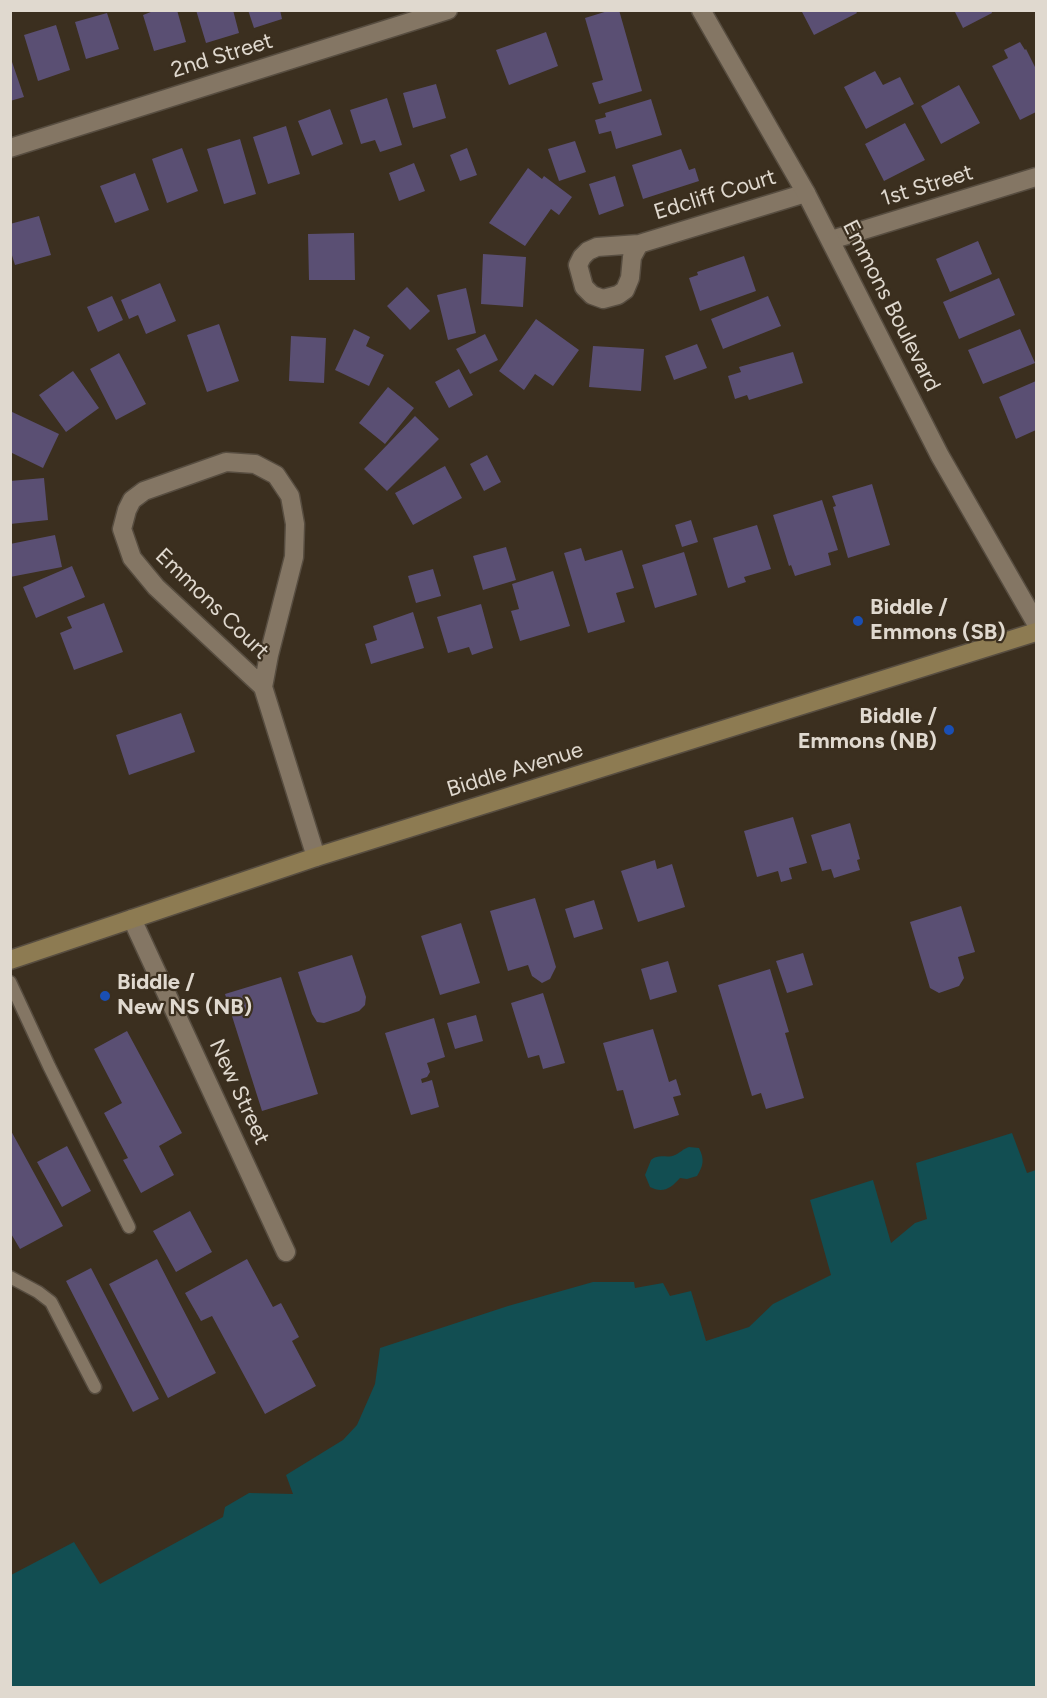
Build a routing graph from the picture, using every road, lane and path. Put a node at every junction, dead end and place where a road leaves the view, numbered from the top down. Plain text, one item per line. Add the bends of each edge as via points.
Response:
1 (448, 10) edge
2 (701, 10) edge
3 (10, 148) edge
4 (1036, 177) edge
5 (806, 193) junction
6 (831, 240) junction
7 (639, 244) dead end
8 (1036, 623) edge
9 (1036, 632) edge
10 (263, 687) junction
11 (316, 857) junction
12 (132, 919) junction
13 (10, 960) edge
14 (10, 982) edge
15 (129, 1227) dead end
16 (286, 1252) dead end
17 (10, 1276) edge
18 (95, 1387) dead end

1 - 3 street, 2nd Street
2 - 5 street, Emmons Boulevard
4 - 6 street, 1st Street
5 - 6 street, Emmons Boulevard
5 - 7 street, Edcliff Court
6 - 8 street, Emmons Boulevard via 940,456
9 - 11 main road, Biddle Avenue
10 - 10 street, Emmons Court via 294,557 295,524 290,496 276,475 255,464 226,462 144,491 126,510 122,529 132,558 156,587
10 - 11 street, Emmons Court
11 - 12 main road, Biddle Avenue
12 - 13 main road, Biddle Avenue
12 - 16 street, New Street
14 - 15 lane
17 - 18 lane via 51,1302

